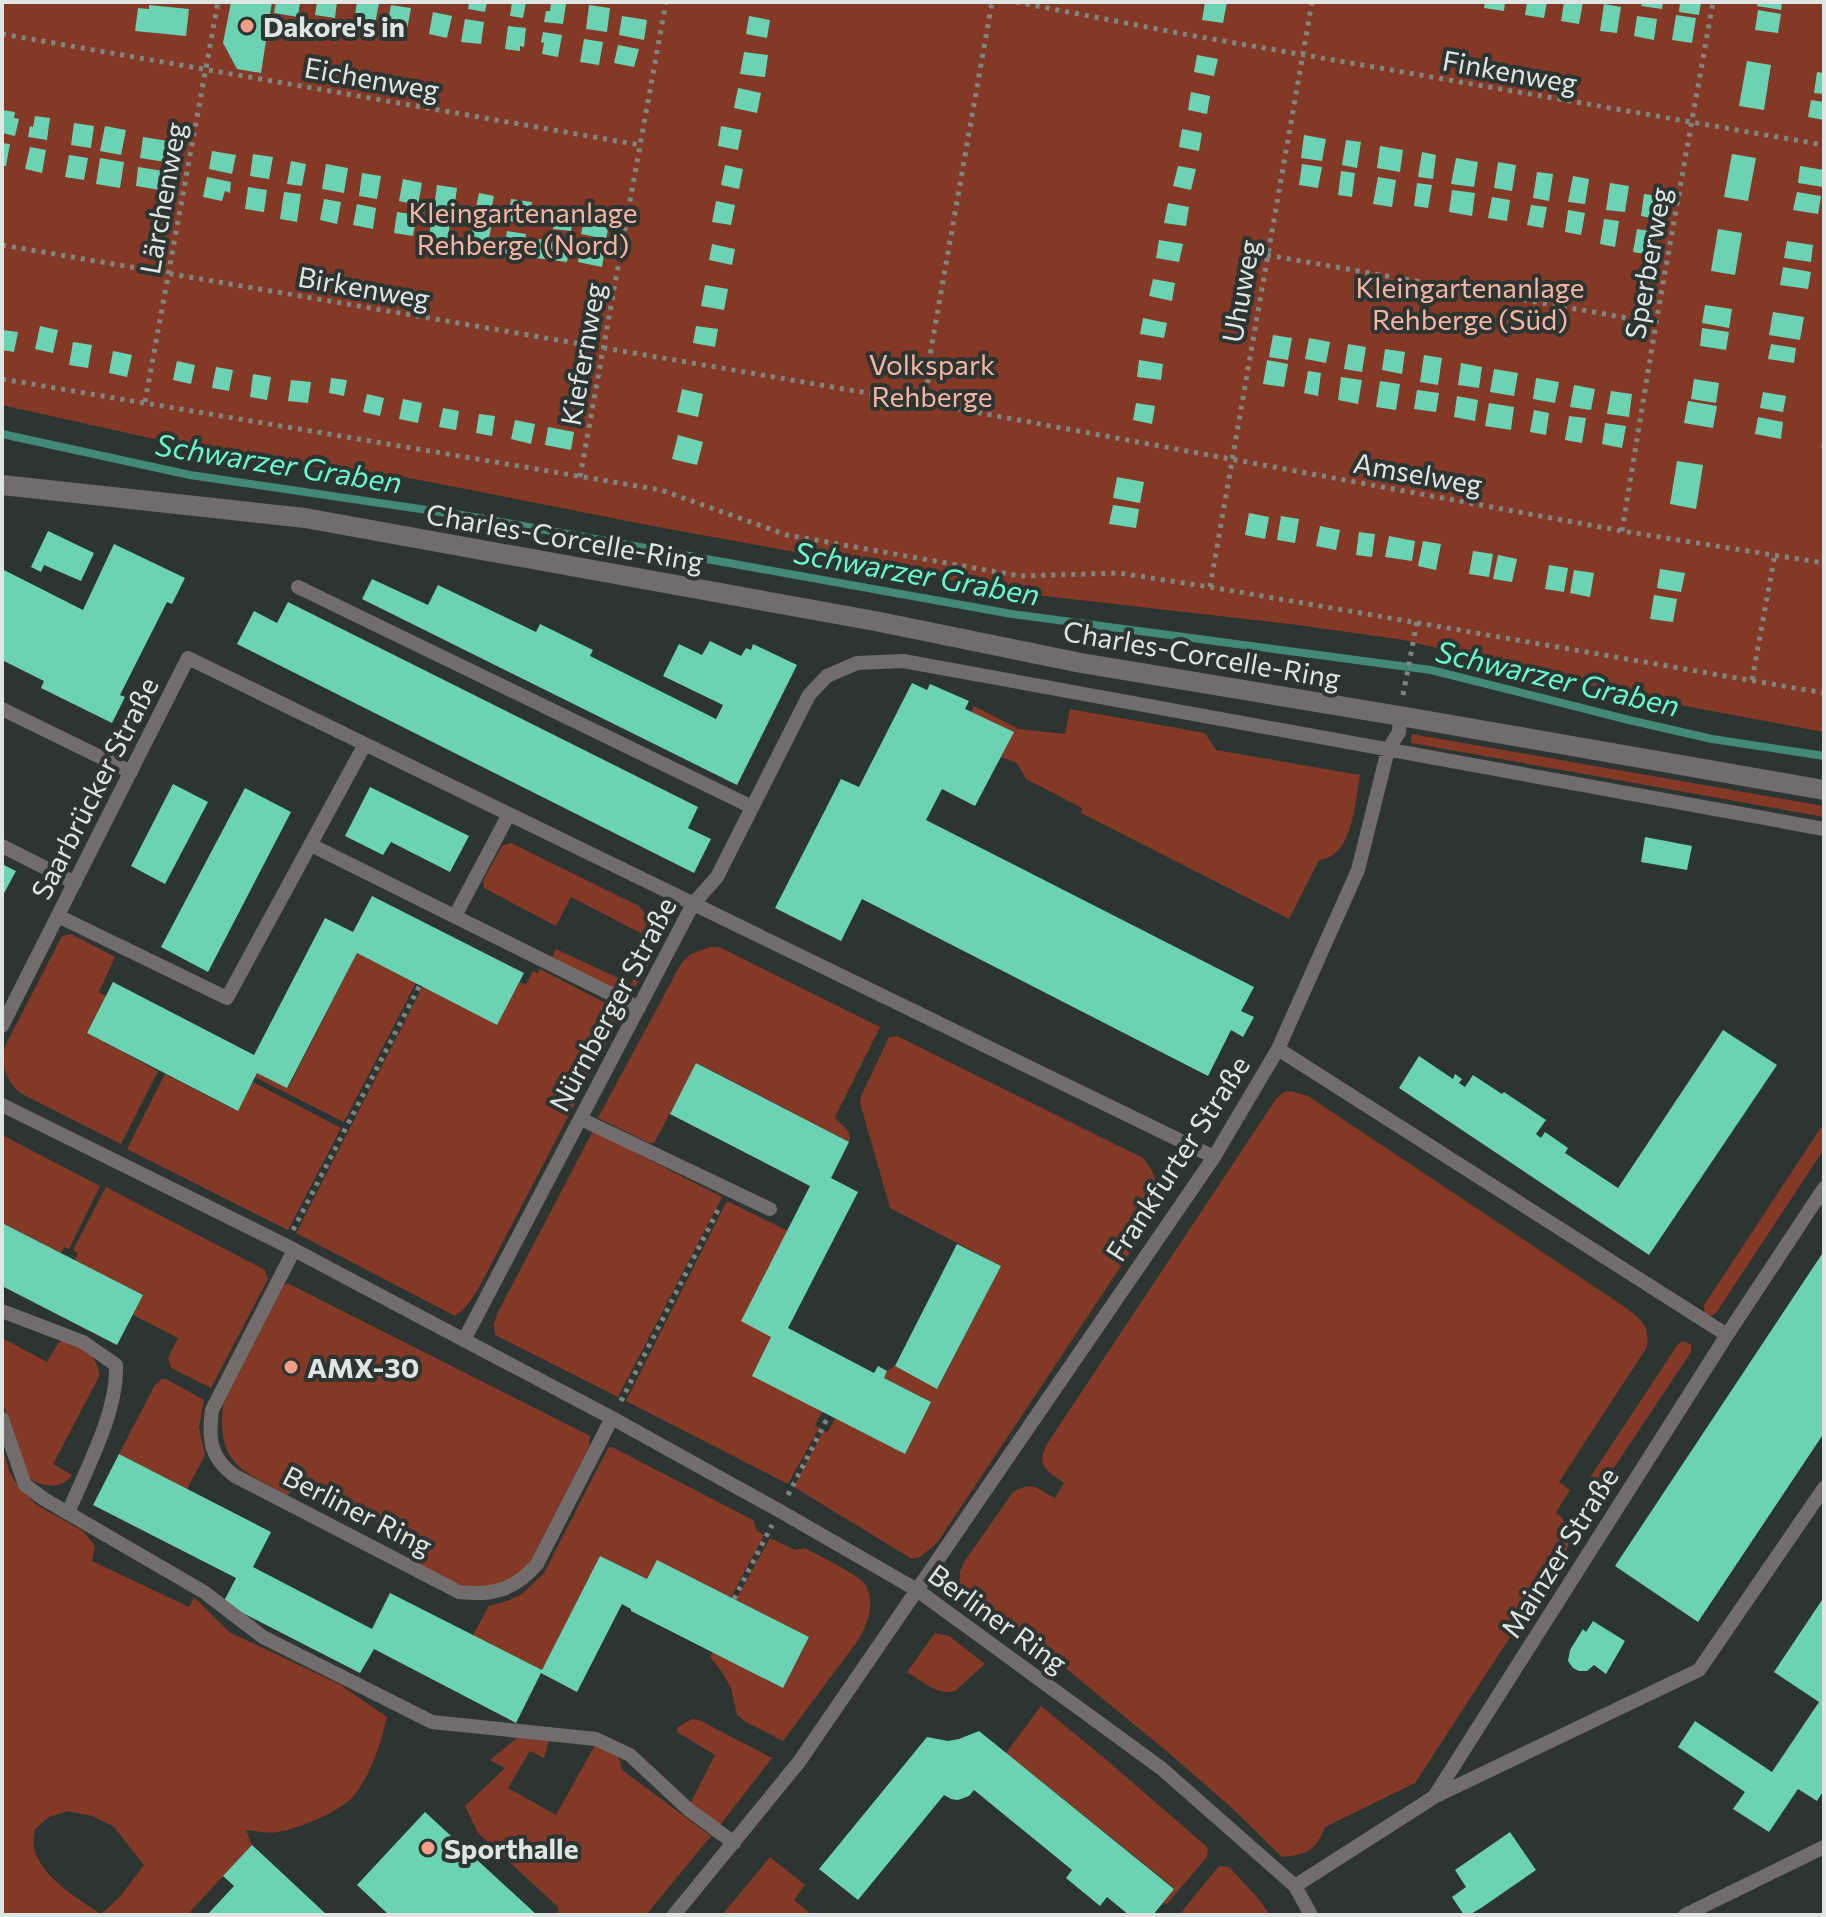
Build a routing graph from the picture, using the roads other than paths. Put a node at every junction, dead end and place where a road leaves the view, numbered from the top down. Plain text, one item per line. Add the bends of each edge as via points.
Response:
1 (2, 485) edge
2 (298, 587) dead end
3 (2, 709) edge
4 (1400, 716) junction
5 (365, 744) junction
6 (1388, 750) junction
7 (131, 772) junction
8 (1824, 790) edge
9 (752, 807) junction
10 (509, 814) junction
11 (1824, 829) edge
12 (311, 845) junction
13 (2, 846) edge
14 (75, 883) junction
15 (693, 904) junction
16 (58, 916) junction
17 (455, 916) junction
18 (639, 1008) junction
19 (2, 1026) edge
20 (1278, 1049) junction
21 (2, 1105) edge
22 (581, 1119) junction
23 (1214, 1157) junction
24 (1824, 1188) edge
25 (770, 1209) dead end
26 (289, 1247) junction
27 (2, 1311) edge
28 (1727, 1335) junction
29 (464, 1340) junction
30 (612, 1418) junction
31 (2, 1419) edge
32 (1824, 1488) edge
33 (68, 1513) junction
34 (917, 1590) junction
35 (1434, 1797) junction
36 (734, 1843) junction
37 (1824, 1847) edge
38 (1295, 1886) junction
39 (674, 1915) edge
40 (1311, 1915) edge
41 (1685, 1915) edge

1 - 4 street, Charles-Corcelle-Ring via 305,518 1081,663
2 - 9 lane
3 - 7 lane
4 - 6 lane, Frankfurter Straße via 1399,732
4 - 8 street, Charles-Corcelle-Ring
5 - 7 lane, Saarbrücker Straße via 188,658
5 - 10 lane
5 - 12 lane
6 - 9 lane, Nürnberger Straße via 903,661 857,663 827,676 809,695
6 - 11 lane
6 - 20 lane, Frankfurter Straße via 1358,870
7 - 14 lane, Saarbrücker Straße
9 - 15 lane, Nürnberger Straße via 717,877
10 - 15 lane
10 - 17 lane
12 - 16 lane via 227,998
12 - 17 lane
13 - 14 lane
14 - 16 lane, Saarbrücker Straße
15 - 18 lane, Nürnberger Straße
15 - 23 lane
16 - 19 lane, Saarbrücker Straße
17 - 18 lane
18 - 22 lane, Nürnberger Straße
20 - 23 lane, Frankfurter Straße
20 - 28 lane
21 - 26 lane, Berliner Ring
22 - 25 lane
22 - 29 lane, Nürnberger Straße
23 - 34 lane, Frankfurter Straße
24 - 28 lane, Mainzer Straße
26 - 29 lane, Berliner Ring
26 - 30 lane, Berliner Ring via 212,1410 211,1445 235,1476 459,1592 478,1595 513,1586 537,1564
27 - 33 lane via 83,1342 116,1365 112,1408
28 - 35 lane, Mainzer Straße
29 - 30 lane, Berliner Ring
30 - 34 lane, Berliner Ring
31 - 33 lane via 25,1485
32 - 35 lane, Mainzer Straße via 1699,1670
33 - 36 lane via 204,1592 263,1637 432,1722 596,1739 630,1755
34 - 36 lane, Frankfurter Straße via 799,1762
34 - 38 lane, Berliner Ring via 1161,1768
35 - 38 lane, Mainzer Straße
36 - 39 lane, Frankfurter Straße
37 - 41 lane
38 - 40 lane, Berliner Ring

